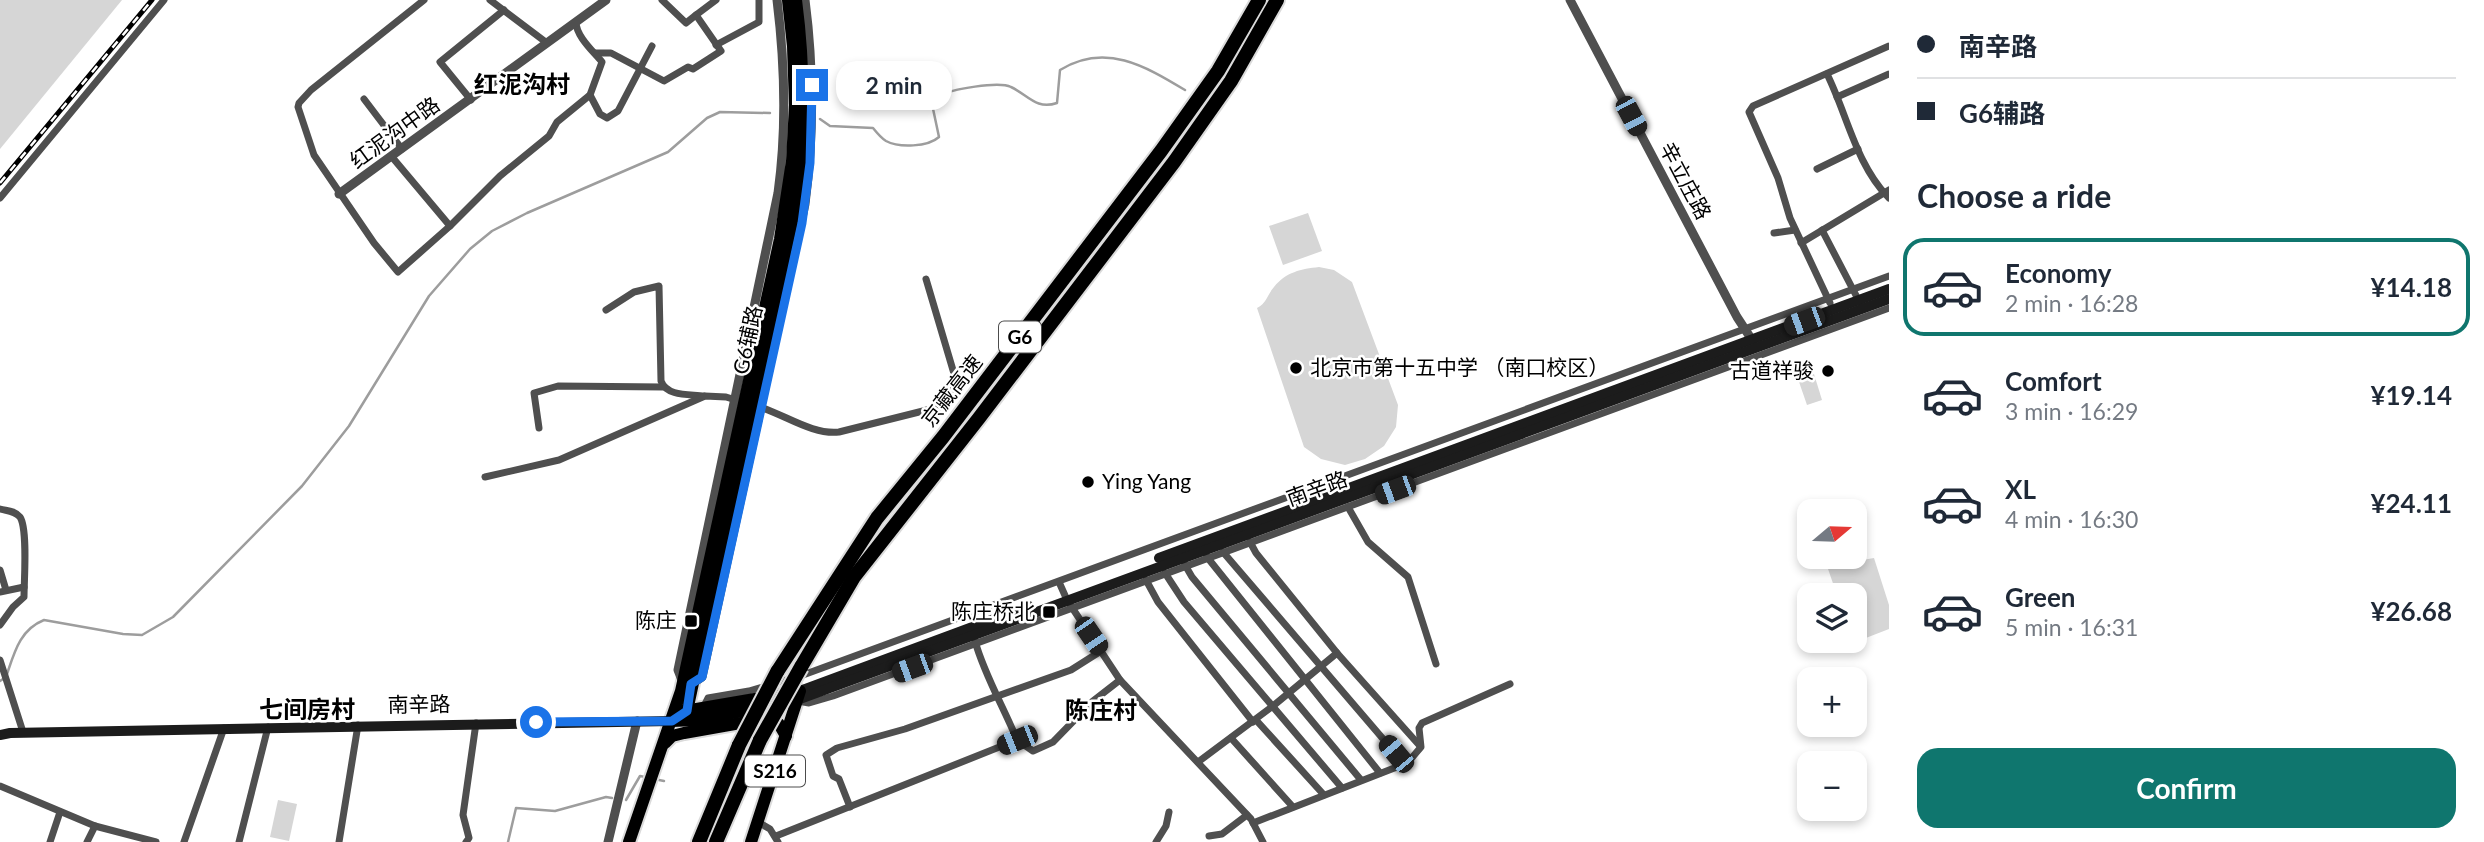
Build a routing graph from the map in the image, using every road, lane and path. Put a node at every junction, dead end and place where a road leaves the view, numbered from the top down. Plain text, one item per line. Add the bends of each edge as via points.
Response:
1 (164, 0) edge
2 (424, 0) edge
3 (490, 0) edge
4 (606, 0) edge
5 (662, 0) edge
6 (716, 0) edge
7 (759, 0) edge
8 (778, 0) edge
9 (788, 0) edge
10 (796, 0) edge
11 (805, 0) edge
12 (1259, 0) edge
13 (1277, 0) edge
14 (1570, 0) edge
15 (504, 10) junction
16 (696, 15) junction
17 (576, 22) junction
18 (547, 43) junction
19 (716, 45) junction
20 (652, 46) dead end
21 (1889, 46) edge
22 (594, 53) junction
23 (640, 68) junction
24 (1827, 74) junction
25 (1889, 74) edge
26 (590, 95) junction
27 (1837, 97) junction
28 (364, 99) dead end
29 (471, 100) junction
30 (402, 149) junction
31 (1858, 149) junction
32 (392, 157) junction
33 (1817, 169) dead end
34 (339, 194) junction
35 (1887, 194) edge
36 (0, 198) edge
37 (450, 226) junction
38 (1795, 230) junction
39 (1822, 230) junction
40 (1773, 233) dead end
41 (1801, 243) junction
42 (1889, 276) edge
43 (926, 279) dead end
44 (1889, 289) edge
45 (1889, 299) edge
46 (1831, 304) junction
47 (1860, 304) junction
48 (1889, 308) edge
49 (606, 310) dead end
50 (1745, 329) junction
51 (1752, 340) junction
52 (663, 387) junction
53 (1584, 389) junction
54 (705, 396) junction
55 (748, 404) junction
56 (1591, 409) junction
57 (539, 428) dead end
58 (485, 477) dead end
59 (1348, 507) junction
60 (0, 509) edge
61 (1250, 542) junction
62 (1223, 552) junction
63 (1207, 557) junction
64 (1185, 565) junction
65 (0, 570) edge
66 (1165, 573) junction
67 (1146, 580) junction
68 (1059, 582) junction
69 (24, 587) junction
70 (3, 591) edge
71 (1068, 600) junction
72 (0, 625) edge
73 (975, 639) junction
74 (1101, 651) junction
75 (1337, 653) junction
76 (0, 660) edge
77 (1436, 664) dead end
78 (1321, 666) junction
79 (802, 671) junction
80 (1120, 680) junction
81 (1305, 680) junction
82 (1510, 684) dead end
83 (1289, 693) junction
84 (999, 695) junction
85 (798, 696) junction
86 (1273, 706) junction
87 (703, 708) junction
88 (678, 715) junction
89 (637, 721) junction
90 (1255, 721) junction
91 (476, 723) junction
92 (358, 725) junction
93 (268, 727) junction
94 (224, 728) junction
95 (23, 732) junction
96 (0, 735) edge
97 (786, 736) junction
98 (1231, 738) junction
99 (1017, 740) junction
100 (665, 744) junction
101 (1420, 747) junction
102 (1198, 762) junction
103 (1402, 765) junction
104 (1380, 773) junction
105 (1361, 780) junction
106 (0, 786) edge
107 (1342, 788) junction
108 (1324, 795) junction
109 (850, 807) junction
110 (1293, 807) junction
111 (60, 812) junction
112 (1169, 812) dead end
113 (1247, 815) junction
114 (758, 822) junction
115 (1253, 823) junction
116 (95, 826) junction
117 (1209, 836) dead end
118 (777, 839) edge
119 (50, 842) edge
120 (87, 842) edge
121 (156, 842) edge
122 (184, 842) edge
123 (239, 842) edge
124 (339, 842) edge
125 (466, 842) edge
126 (608, 842) edge
127 (629, 842) edge
128 (699, 842) edge
129 (716, 842) edge
130 (751, 842) edge
131 (1156, 842) edge
132 (1263, 842) edge

1 - 36 street
2 - 34 street via 299,103 314,155
3 - 15 street
4 - 17 street, 红泥沟中路
5 - 16 street via 686,23
6 - 16 street
7 - 19 street via 759,22
8 - 55 street, G6辅路 via 785,105 782,160
9 - 55 main road, G6辅路 via 795,105 792,161
10 - 55 main road, G6辅路 via 802,45 802,162 789,240
11 - 55 street, G6辅路 via 813,105 810,163 798,242
12 - 128 highway, 京藏高速 / G6, bridge via 1218,71 1169,141 877,518 777,672 738,745
13 - 79 highway, 京藏高速 / G6 via 1231,81 1174,162 854,577
14 - 50 street, 辛立庄路
15 - 18 street
15 - 29 street via 440,62
16 - 19 street
17 - 18 street, 红泥沟中路
17 - 22 street
18 - 29 street, 红泥沟中路
19 - 23 street via 720,51 664,81
20 - 23 street
21 - 24 street
22 - 23 street via 611,53
22 - 26 street via 602,62
23 - 26 street via 612,116 600,114
24 - 27 street
24 - 38 street via 1753,106 1749,112
25 - 27 street
26 - 37 street
27 - 31 street
28 - 30 street
29 - 30 street, 红泥沟中路
30 - 32 street, 红泥沟中路
31 - 33 street
31 - 35 street
32 - 34 street, 红泥沟中路
32 - 37 street
34 - 37 street via 398,272
35 - 39 street
38 - 40 street
38 - 41 street
39 - 41 street
39 - 47 street
41 - 46 street
42 - 47 street
43 - 55 street via 955,377 943,406 824,433
44 - 47 main road, 南辛路
45 - 47 main road, 南辛路
46 - 47 main road, 南辛路
46 - 50 street
46 - 51 main road, 南辛路
47 - 48 street
47 - 56 main road, 南辛路
49 - 52 street via 634,292 659,286
50 - 51 street, 辛立庄路
50 - 53 street
51 - 56 main road, 南辛路
52 - 54 street
52 - 57 street via 558,386 534,393
53 - 56 street
53 - 68 street
54 - 55 street
54 - 58 street via 559,460
55 - 88 main road, G6辅路
56 - 59 street
56 - 71 main road, 南辛路
59 - 61 street
59 - 77 street via 1367,542 1408,577
60 - 69 street via 12,511 23,523
61 - 62 street
61 - 75 street
62 - 63 street
62 - 78 street
63 - 64 street
63 - 81 street
64 - 66 street
64 - 83 street
65 - 70 street
66 - 67 street
66 - 86 street via 1184,602
67 - 71 street
67 - 90 street via 1158,602
68 - 71 street
68 - 79 street
69 - 70 street
69 - 72 street via 24,597
71 - 73 main road, 南辛路
71 - 74 street
71 - 85 main road, 南辛路
73 - 84 street
73 - 85 main road, 南辛路
74 - 80 street
74 - 84 street via 1070,670
75 - 78 street
75 - 101 street
76 - 95 street
78 - 81 street
78 - 103 street
79 - 85 street
79 - 87 street via 749,691 708,698
79 - 129 highway, 京藏高速, bridge via 760,740
80 - 99 street via 1053,742 1033,751
80 - 102 street
81 - 83 street
81 - 104 street
82 - 101 street via 1422,723
83 - 86 street
83 - 105 street
84 - 99 street
84 - 109 street via 826,755
85 - 87 main road
85 - 88 main road via 696,720
85 - 97 main road, S216
86 - 90 street
86 - 107 street
87 - 88 main road
88 - 89 main road, 南辛路
88 - 100 main road, G6辅路
89 - 91 main road, 南辛路
89 - 126 street
90 - 98 street
90 - 108 street
91 - 92 main road, 南辛路
91 - 125 street via 464,815
92 - 93 main road, 南辛路
92 - 124 street
93 - 94 main road, 南辛路
93 - 123 street
94 - 95 main road, 南辛路
94 - 122 street
95 - 96 main road, 南辛路
97 - 100 main road via 779,724 764,719 672,736
97 - 114 main road, S216
98 - 102 street
98 - 110 street
99 - 109 street
100 - 127 main road, G6辅路
101 - 103 street
102 - 113 street
103 - 104 street
104 - 105 street
105 - 107 street
106 - 111 street
107 - 108 street
108 - 110 street
109 - 118 street
110 - 115 street
111 - 116 street
111 - 119 street
112 - 131 street
113 - 115 street
113 - 117 street via 1222,834
114 - 118 street
114 - 130 main road, S216
115 - 132 street
116 - 120 street
116 - 121 street

